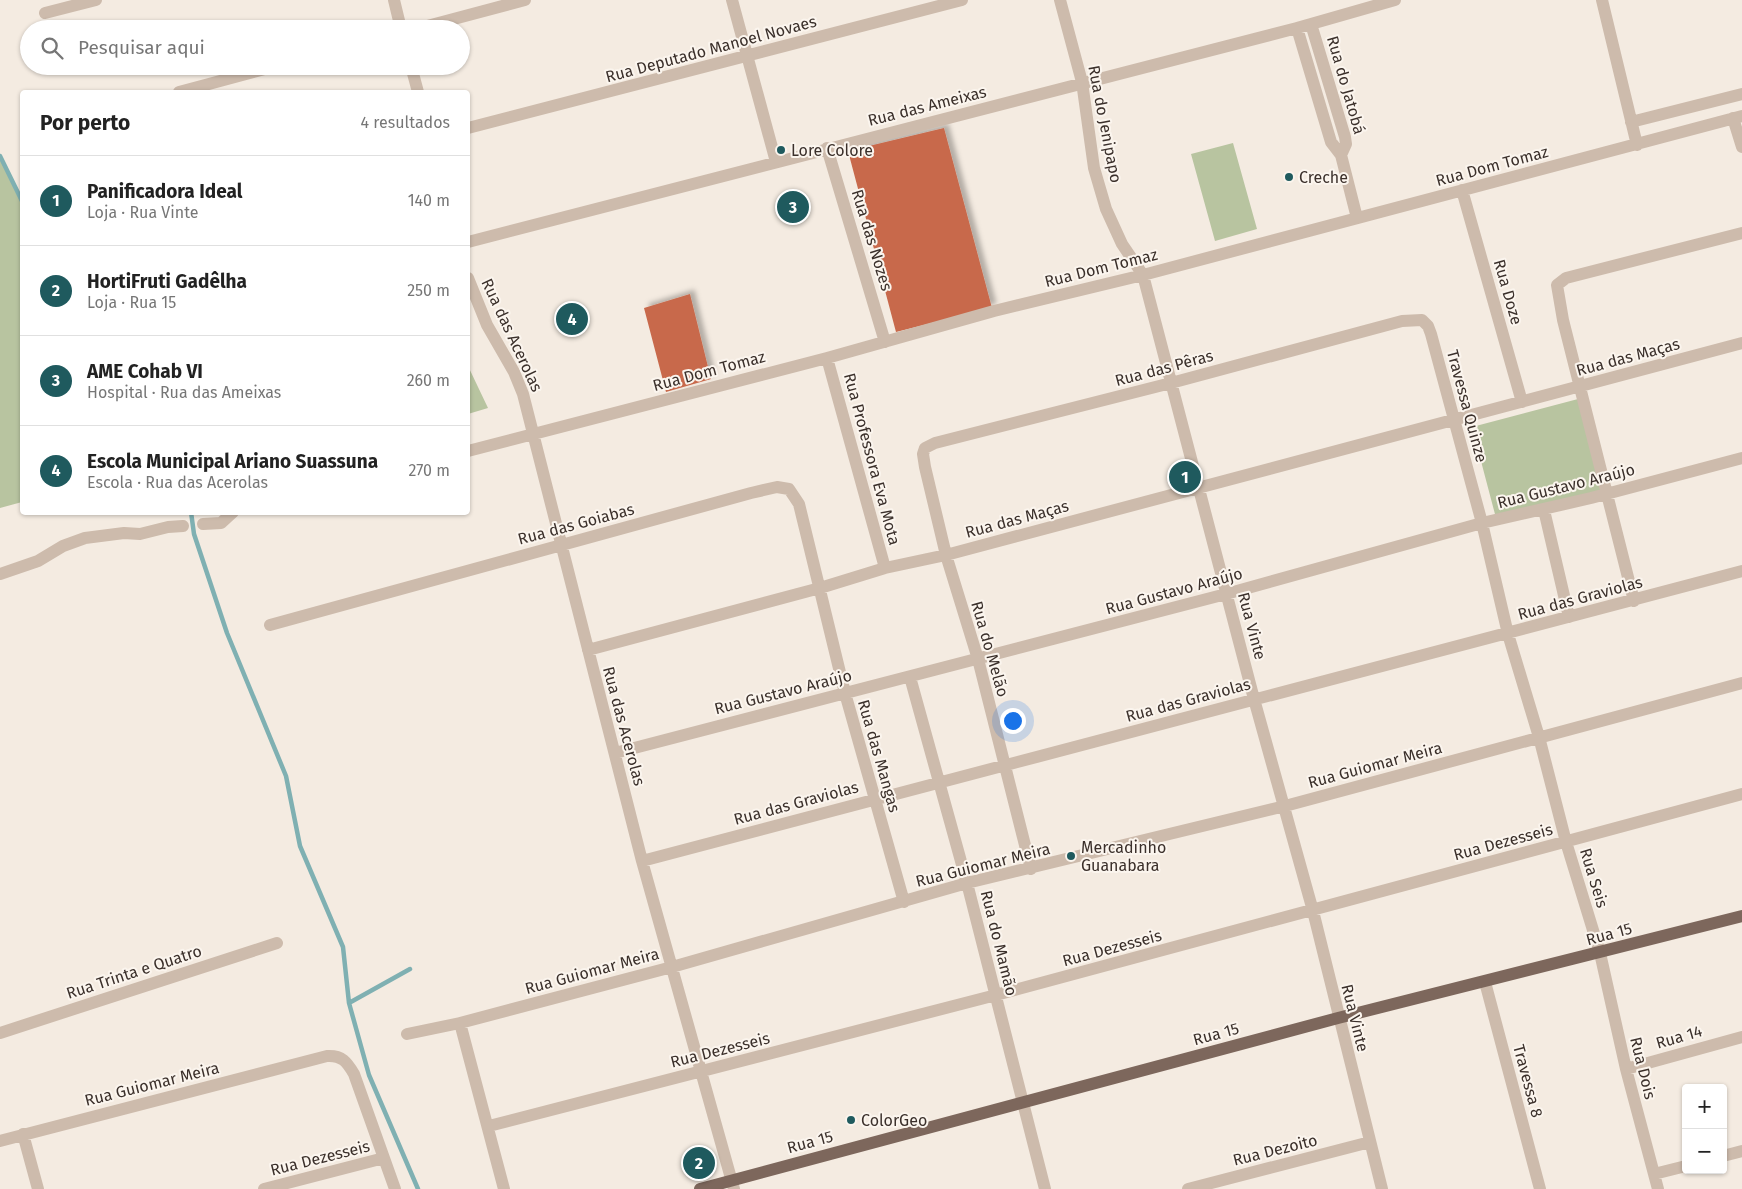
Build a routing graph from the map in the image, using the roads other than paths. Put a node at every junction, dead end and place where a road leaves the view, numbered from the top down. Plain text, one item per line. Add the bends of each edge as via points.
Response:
1 (394, 0) edge
2 (525, 0) edge
3 (732, 0) edge
4 (962, 0) edge
5 (1060, 0) edge
6 (1394, 0) edge
7 (1602, 0) edge
8 (89, 1) edge
9 (45, 13) dead end
10 (399, 20) edge
11 (450, 20) edge
12 (1312, 24) junction
13 (1297, 28) junction
14 (746, 56) junction
15 (242, 75) edge
16 (413, 75) edge
17 (1082, 82) junction
18 (186, 90) edge
19 (417, 90) edge
20 (1742, 94) edge
21 (1738, 117) edge
22 (1631, 122) junction
23 (470, 127) edge
24 (1637, 145) junction
25 (827, 148) junction
26 (1742, 148) edge
27 (1341, 154) junction
28 (776, 162) junction
29 (1462, 190) junction
30 (1357, 218) junction
31 (1742, 234) edge
32 (470, 241) edge
33 (1143, 275) junction
34 (470, 283) edge
35 (1402, 321) joint
36 (885, 342) junction
37 (1742, 343) edge
38 (827, 358) junction
39 (1171, 383) junction
40 (1580, 387) junction
41 (1522, 402) junction
42 (1454, 421) junction
43 (535, 434) junction
44 (934, 443) joint
45 (470, 450) edge
46 (1742, 458) edge
47 (1200, 487) junction
48 (1606, 494) junction
49 (1544, 510) junction
50 (230, 515) edge
51 (203, 524) dead end
52 (1482, 524) junction
53 (183, 526) dead end
54 (561, 544) junction
55 (946, 555) junction
56 (885, 568) junction
57 (1742, 571) edge
58 (0, 574) edge
59 (820, 588) junction
60 (1226, 594) junction
61 (1634, 601) junction
62 (1569, 617) junction
63 (270, 625) dead end
64 (1508, 634) junction
65 (588, 650) junction
66 (978, 659) junction
67 (910, 677) junction
68 (1742, 683) edge
69 (845, 693) junction
70 (1254, 699) junction
71 (1539, 737) junction
72 (615, 753) junction
73 (1004, 764) junction
74 (938, 781) junction
75 (1742, 794) edge
76 (874, 798) junction
77 (1285, 806) junction
78 (1566, 842) junction
79 (642, 861) junction
80 (1031, 869) junction
81 (967, 883) junction
82 (904, 902) junction
83 (1313, 911) junction
84 (1742, 916) edge
85 (277, 943) dead end
86 (1600, 953) junction
87 (672, 967) junction
88 (1485, 982) junction
89 (996, 995) junction
90 (1338, 1018) junction
91 (460, 1023) junction
92 (0, 1033) edge
93 (407, 1034) dead end
94 (1742, 1037) edge
95 (1626, 1069) junction
96 (700, 1072) junction
97 (1022, 1102) junction
98 (489, 1126) junction
99 (23, 1134) junction
100 (0, 1141) edge
101 (1370, 1142) junction
102 (1742, 1151) edge
103 (1727, 1155) edge
104 (384, 1158) junction
105 (1682, 1167) edge
106 (1654, 1174) junction
107 (732, 1184) edge
108 (38, 1189) edge
109 (264, 1189) edge
110 (396, 1189) edge
111 (504, 1189) edge
112 (700, 1189) edge
113 (1046, 1189) edge
114 (1188, 1189) edge
115 (1382, 1189) edge
116 (1540, 1189) edge
117 (1658, 1189) edge

1 - 10 street
2 - 11 street
3 - 14 street
4 - 14 street, Rua Deputado Manoel Novaes
5 - 17 street, Rua do Jenipapo
6 - 12 street, Rua das Ameixas
7 - 22 street
8 - 9 street
12 - 13 street, Rua das Ameixas
12 - 27 street, Rua do Jatobá via 1346,137
13 - 17 street, Rua das Ameixas
13 - 27 street, Rua do Jatobá via 1331,142
14 - 23 street, Rua Deputado Manoel Novaes
14 - 28 street
15 - 18 street
16 - 19 street
17 - 25 street, Rua das Ameixas
17 - 33 street, Rua do Jenipapo via 1094,168 1106,209 1122,244
20 - 22 street
21 - 24 street, Rua Dom Tomaz
21 - 26 street
22 - 24 street
24 - 29 street, Rua Dom Tomaz
25 - 28 street, Rua das Ameixas
25 - 36 street, Rua das Nozes
27 - 30 street, Rua do Jatobá
28 - 32 street, Rua das Ameixas
29 - 30 street, Rua Dom Tomaz
29 - 41 street, Rua Doze
30 - 33 street, Rua Dom Tomaz
31 - 40 street via 1559,281 1556,289
33 - 36 street, Rua Dom Tomaz via 994,311
33 - 39 street, Rua Vinte
34 - 43 street, Rua das Acerolas via 487,325 514,372
35 - 39 street, Rua das Pêras
35 - 42 street, Travessa Quinze via 1422,320 1428,326
36 - 38 street, Rua Dom Tomaz
37 - 40 street, Rua das Maças
38 - 43 street, Rua Dom Tomaz
38 - 56 street, Rua Professora Eva Mota
39 - 44 street, Rua das Pêras
39 - 47 street, Rua Vinte
40 - 41 street, Rua das Maças
40 - 48 street
41 - 42 street, Rua das Maças
42 - 47 street, Rua das Maças
42 - 52 street, Travessa Quinze
43 - 45 street, Rua Dom Tomaz
43 - 54 street, Rua das Acerolas
44 - 55 street, Rua do Melão via 925,448 923,456
46 - 48 street, Rua Gustavo Araújo
47 - 55 street, Rua das Maças
47 - 60 street, Rua Vinte
48 - 49 street, Rua Gustavo Araújo
48 - 61 street
49 - 52 street, Rua Gustavo Araújo
49 - 62 street
50 - 51 street via 221,523
52 - 60 street, Rua Gustavo Araújo
52 - 64 street, Travessa Quinze
53 - 58 street via 140,534 85,538 38,561
54 - 59 street, Rua das Goiabas via 782,487 792,491 799,504
54 - 63 street, Rua das Goiabas
54 - 65 street, Rua das Acerolas
55 - 56 street, Rua das Maças
55 - 66 street, Rua do Melão
56 - 59 street, Rua das Maças
57 - 61 street, Rua das Graviolas
59 - 65 street, Rua das Maças
59 - 69 street, Rua das Mangas
60 - 66 street, Rua Gustavo Araújo
60 - 70 street, Rua Vinte
61 - 62 street, Rua das Graviolas
62 - 64 street, Rua das Graviolas
64 - 70 street, Rua das Graviolas
64 - 71 street
65 - 72 street, Rua das Acerolas
66 - 67 street, Rua Gustavo Araújo
66 - 73 street, Rua do Melão
67 - 69 street, Rua Gustavo Araújo
67 - 74 street, Rua do Mamão
68 - 71 street, Rua Guiomar Meira
69 - 72 street, Rua Gustavo Araújo
69 - 76 street, Rua das Mangas
70 - 73 street, Rua das Graviolas
70 - 77 street, Rua Vinte
71 - 77 street, Rua Guiomar Meira
71 - 78 street, Rua Seis
72 - 79 street, Rua das Acerolas
73 - 74 street, Rua das Graviolas
73 - 80 street, Rua do Melão
74 - 76 street, Rua das Graviolas
74 - 81 street, Rua do Mamão
75 - 78 street, Rua Dezesseis
76 - 79 street, Rua das Graviolas
76 - 82 street, Rua das Mangas
77 - 80 street, Rua Guiomar Meira
77 - 83 street, Rua Vinte
78 - 83 street, Rua Dezesseis
78 - 86 street, Rua Seis
79 - 87 street, Rua das Acerolas
80 - 81 street, Rua Guiomar Meira
81 - 82 street, Rua Guiomar Meira
81 - 89 street, Rua do Mamão
82 - 87 street, Rua Guiomar Meira
83 - 89 street, Rua Dezesseis
83 - 90 street, Rua Vinte
84 - 86 main road, Rua 15
85 - 92 street, Rua Trinta e Quatro
86 - 88 main road, Rua 15
86 - 95 street, Rua Dois
87 - 91 street, Rua Guiomar Meira
87 - 96 street, Rua das Acerolas
88 - 90 main road, Rua 15
88 - 116 street, Travessa 8
89 - 96 street, Rua Dezesseis
89 - 97 street, Rua do Mamão
90 - 97 main road, Rua 15
90 - 101 street, Rua Vinte
91 - 93 street, Rua Guiomar Meira
91 - 98 street
94 - 95 street, Rua 14
95 - 106 street, Rua Dois
96 - 98 street, Rua Dezesseis
96 - 107 street, Rua das Acerolas
97 - 107 main road, Rua 15
97 - 113 street, Rua do Mamão
98 - 111 street
99 - 100 street, Rua Guiomar Meira
99 - 104 street, Rua Guiomar Meira via 338,1056 348,1064 360,1089
99 - 108 street
101 - 114 street, Rua Dezoito
101 - 115 street, Rua Vinte
102 - 103 street
104 - 109 street, Rua Dezesseis
104 - 110 street, Rua Guiomar Meira
105 - 106 street
106 - 117 street, Rua Dois
107 - 112 main road, Rua 15

